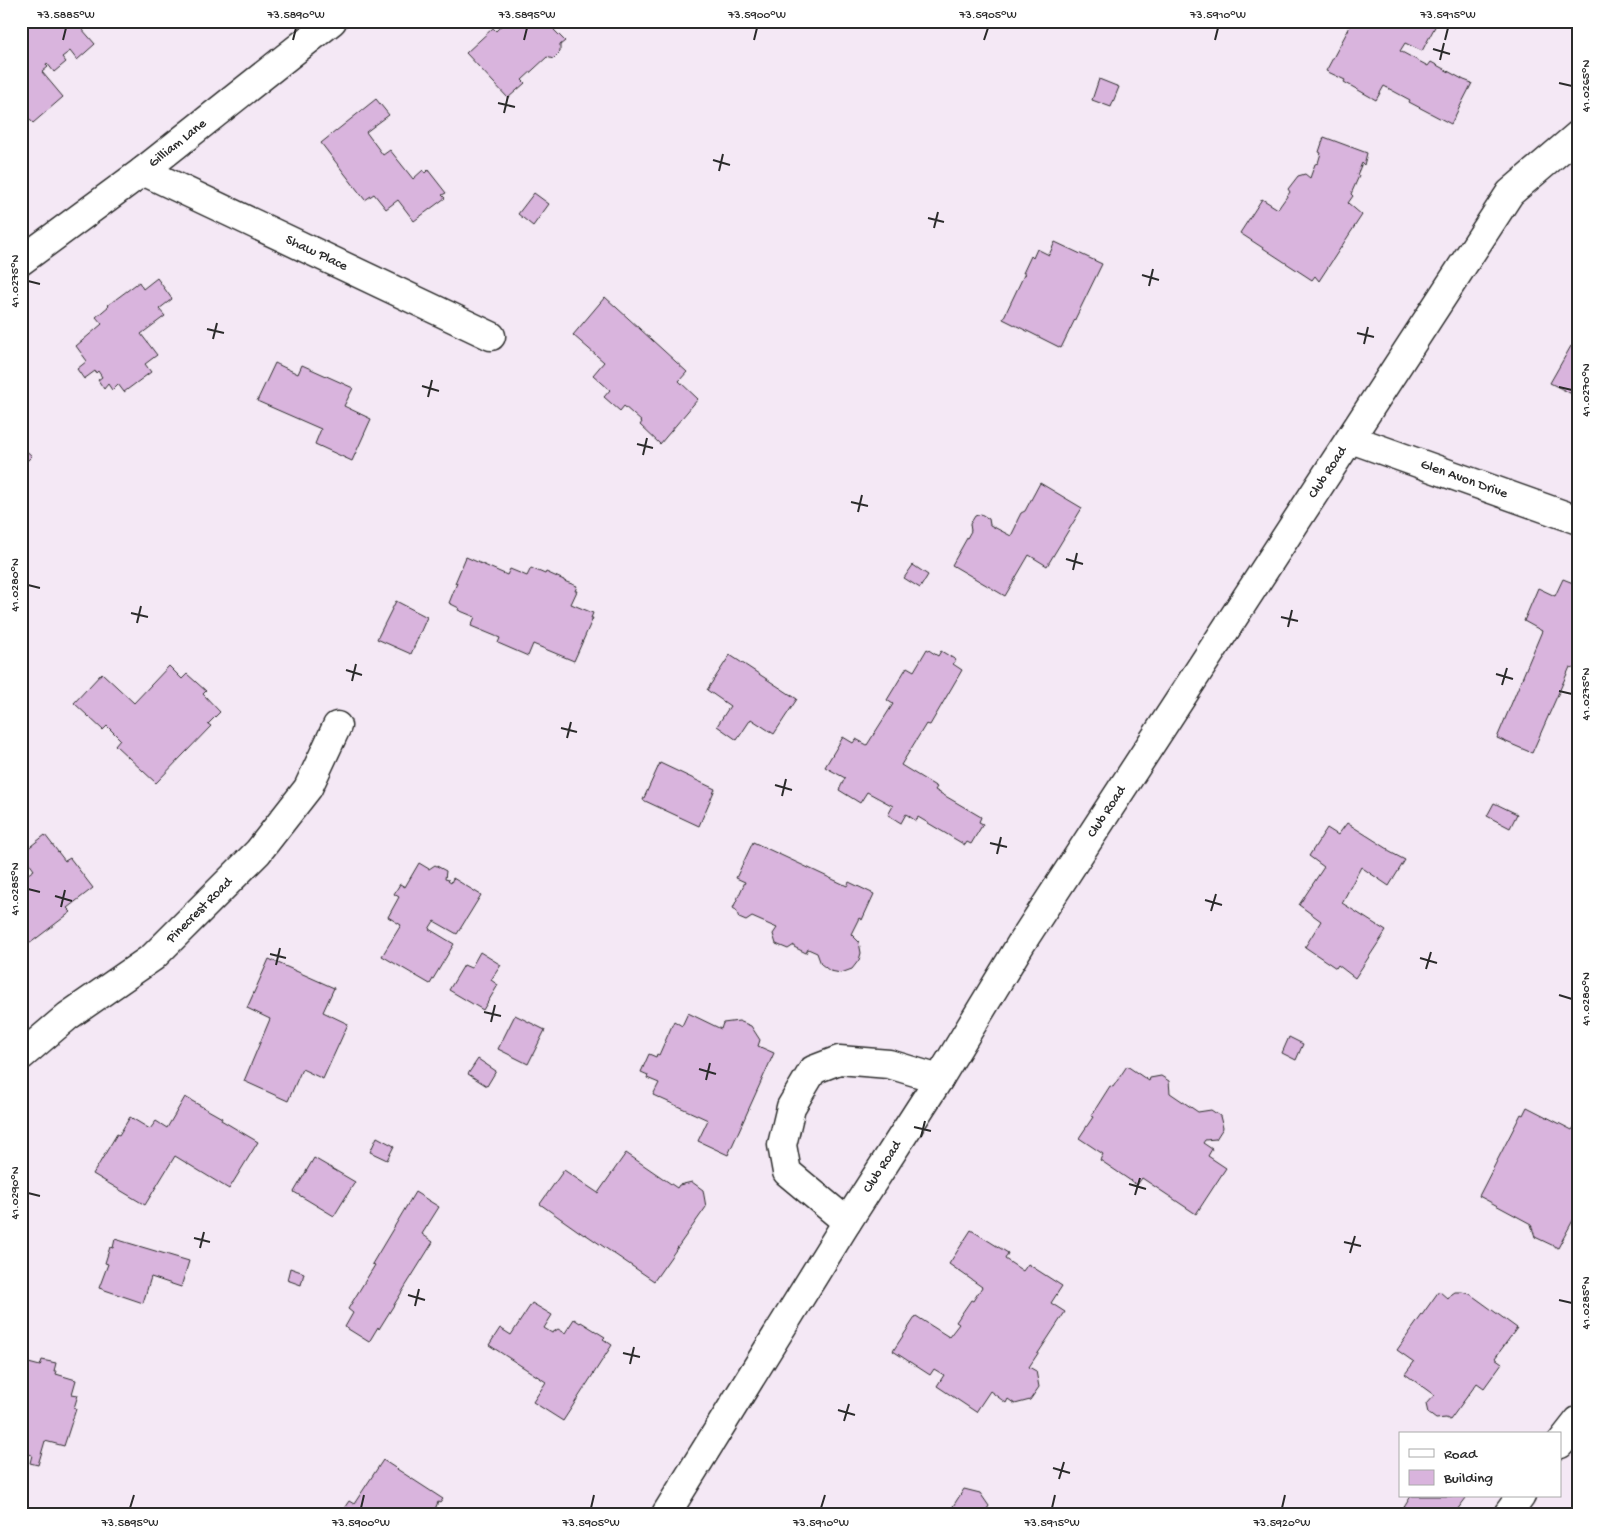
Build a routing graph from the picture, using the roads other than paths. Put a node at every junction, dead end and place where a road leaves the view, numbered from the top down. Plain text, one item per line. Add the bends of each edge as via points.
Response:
1 (332, 21) edge
2 (1578, 135) edge
3 (143, 171) junction
4 (21, 261) edge
5 (491, 336) dead end
6 (1351, 439) junction
7 (1578, 520) edge
8 (337, 726) dead end
9 (21, 1056) edge
10 (939, 1079) junction
11 (847, 1222) junction
12 (1578, 1421) edge
13 (1562, 1441) edge
14 (1520, 1498) edge
15 (666, 1514) edge
16 (1508, 1514) edge

1 - 3 street, Gilliam Lane
2 - 6 street, Club Road via 1510,193
3 - 4 street, Gilliam Lane
3 - 5 street, Shaw Place
6 - 7 street, Glen Avon Drive
6 - 10 street, Club Road via 1022,942
8 - 9 street, Pinecrest Road via 308,788 258,852 153,957 68,1016
10 - 11 street, Club Road
10 - 11 street via 889,1064 840,1060 813,1070 791,1107 782,1145 787,1172
11 - 15 street, Club Road
12 - 13 street
14 - 16 street

